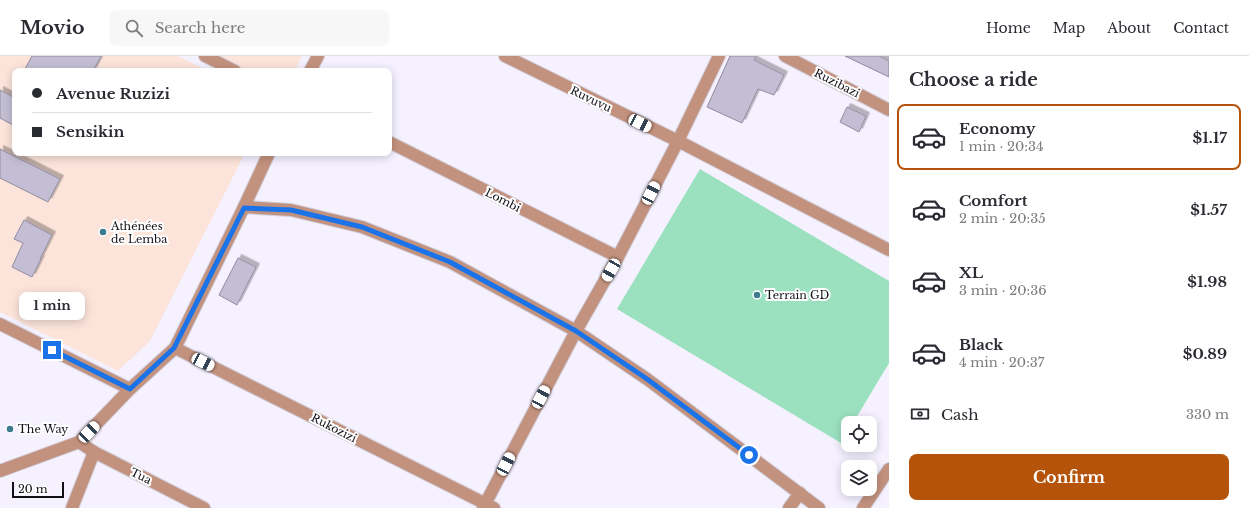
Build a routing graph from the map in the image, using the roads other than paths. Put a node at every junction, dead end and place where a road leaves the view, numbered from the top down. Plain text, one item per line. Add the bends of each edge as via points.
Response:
1 (205, 56) edge
2 (318, 56) edge
3 (505, 56) edge
4 (719, 56) edge
5 (785, 56) edge
6 (229, 68) edge
7 (312, 68) edge
8 (889, 110) edge
9 (678, 141) junction
10 (392, 144) edge
11 (268, 156) edge
12 (244, 208) junction
13 (889, 250) edge
14 (618, 257) junction
15 (0, 324) edge
16 (576, 331) junction
17 (174, 348) junction
18 (130, 389) junction
19 (79, 442) junction
20 (94, 452) junction
21 (1, 469) edge
22 (889, 469) edge
23 (800, 493) junction
24 (487, 506) edge
25 (72, 508) edge
26 (204, 508) edge
27 (789, 508) edge
28 (819, 508) edge
29 (862, 508) edge

1 - 6 street
2 - 7 street
3 - 9 street, Ruvuvu
4 - 9 street
5 - 8 street, Ruzibazi
9 - 13 street, Ruvuvu
9 - 14 street
10 - 14 street, Lombi
11 - 12 street
12 - 16 street via 291,210 362,227 450,262
12 - 17 street
14 - 16 street
15 - 18 street
16 - 23 street via 647,379
16 - 24 street
17 - 18 street
17 - 24 street, Rukozizi
18 - 19 street
19 - 20 street, Tua
19 - 21 street
20 - 25 street
20 - 26 street, Tua
22 - 29 street
23 - 27 street
23 - 28 street

